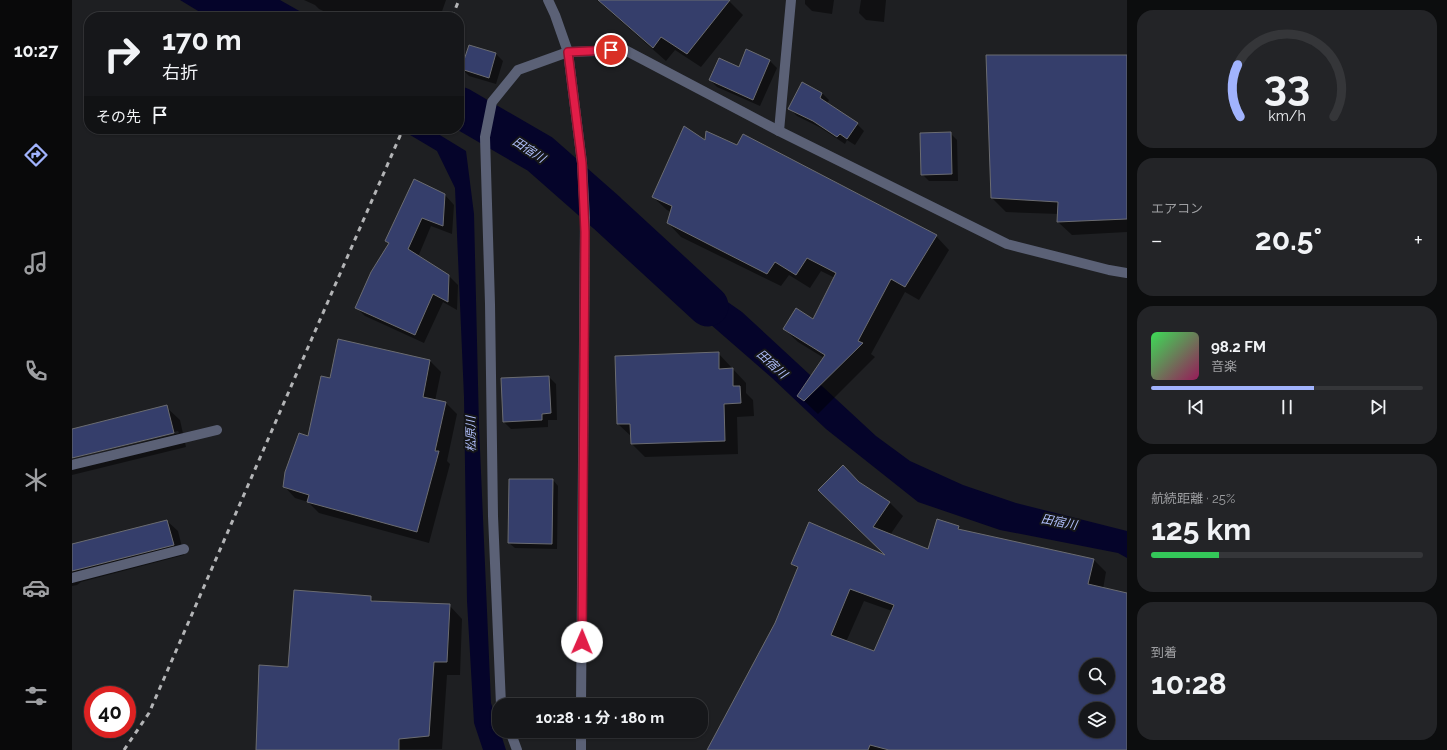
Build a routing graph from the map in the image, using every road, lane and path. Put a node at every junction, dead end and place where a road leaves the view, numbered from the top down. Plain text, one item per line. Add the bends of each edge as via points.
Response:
1 (548, 0) edge
2 (791, 0) edge
3 (568, 52) junction
4 (779, 131) junction
5 (1127, 273) edge
6 (217, 430) dead end
7 (72, 465) edge
8 (184, 549) dead end
9 (72, 578) edge
10 (500, 698) edge
11 (581, 698) edge
12 (513, 738) edge
13 (581, 738) edge
14 (517, 750) edge
15 (581, 750) edge

1 - 3 street
2 - 4 street
3 - 4 street via 625,50
3 - 10 street via 518,70 492,102 485,137
3 - 11 street via 582,163 584,218
4 - 5 street via 1007,244
6 - 7 street
8 - 9 street
12 - 14 street
13 - 15 street

